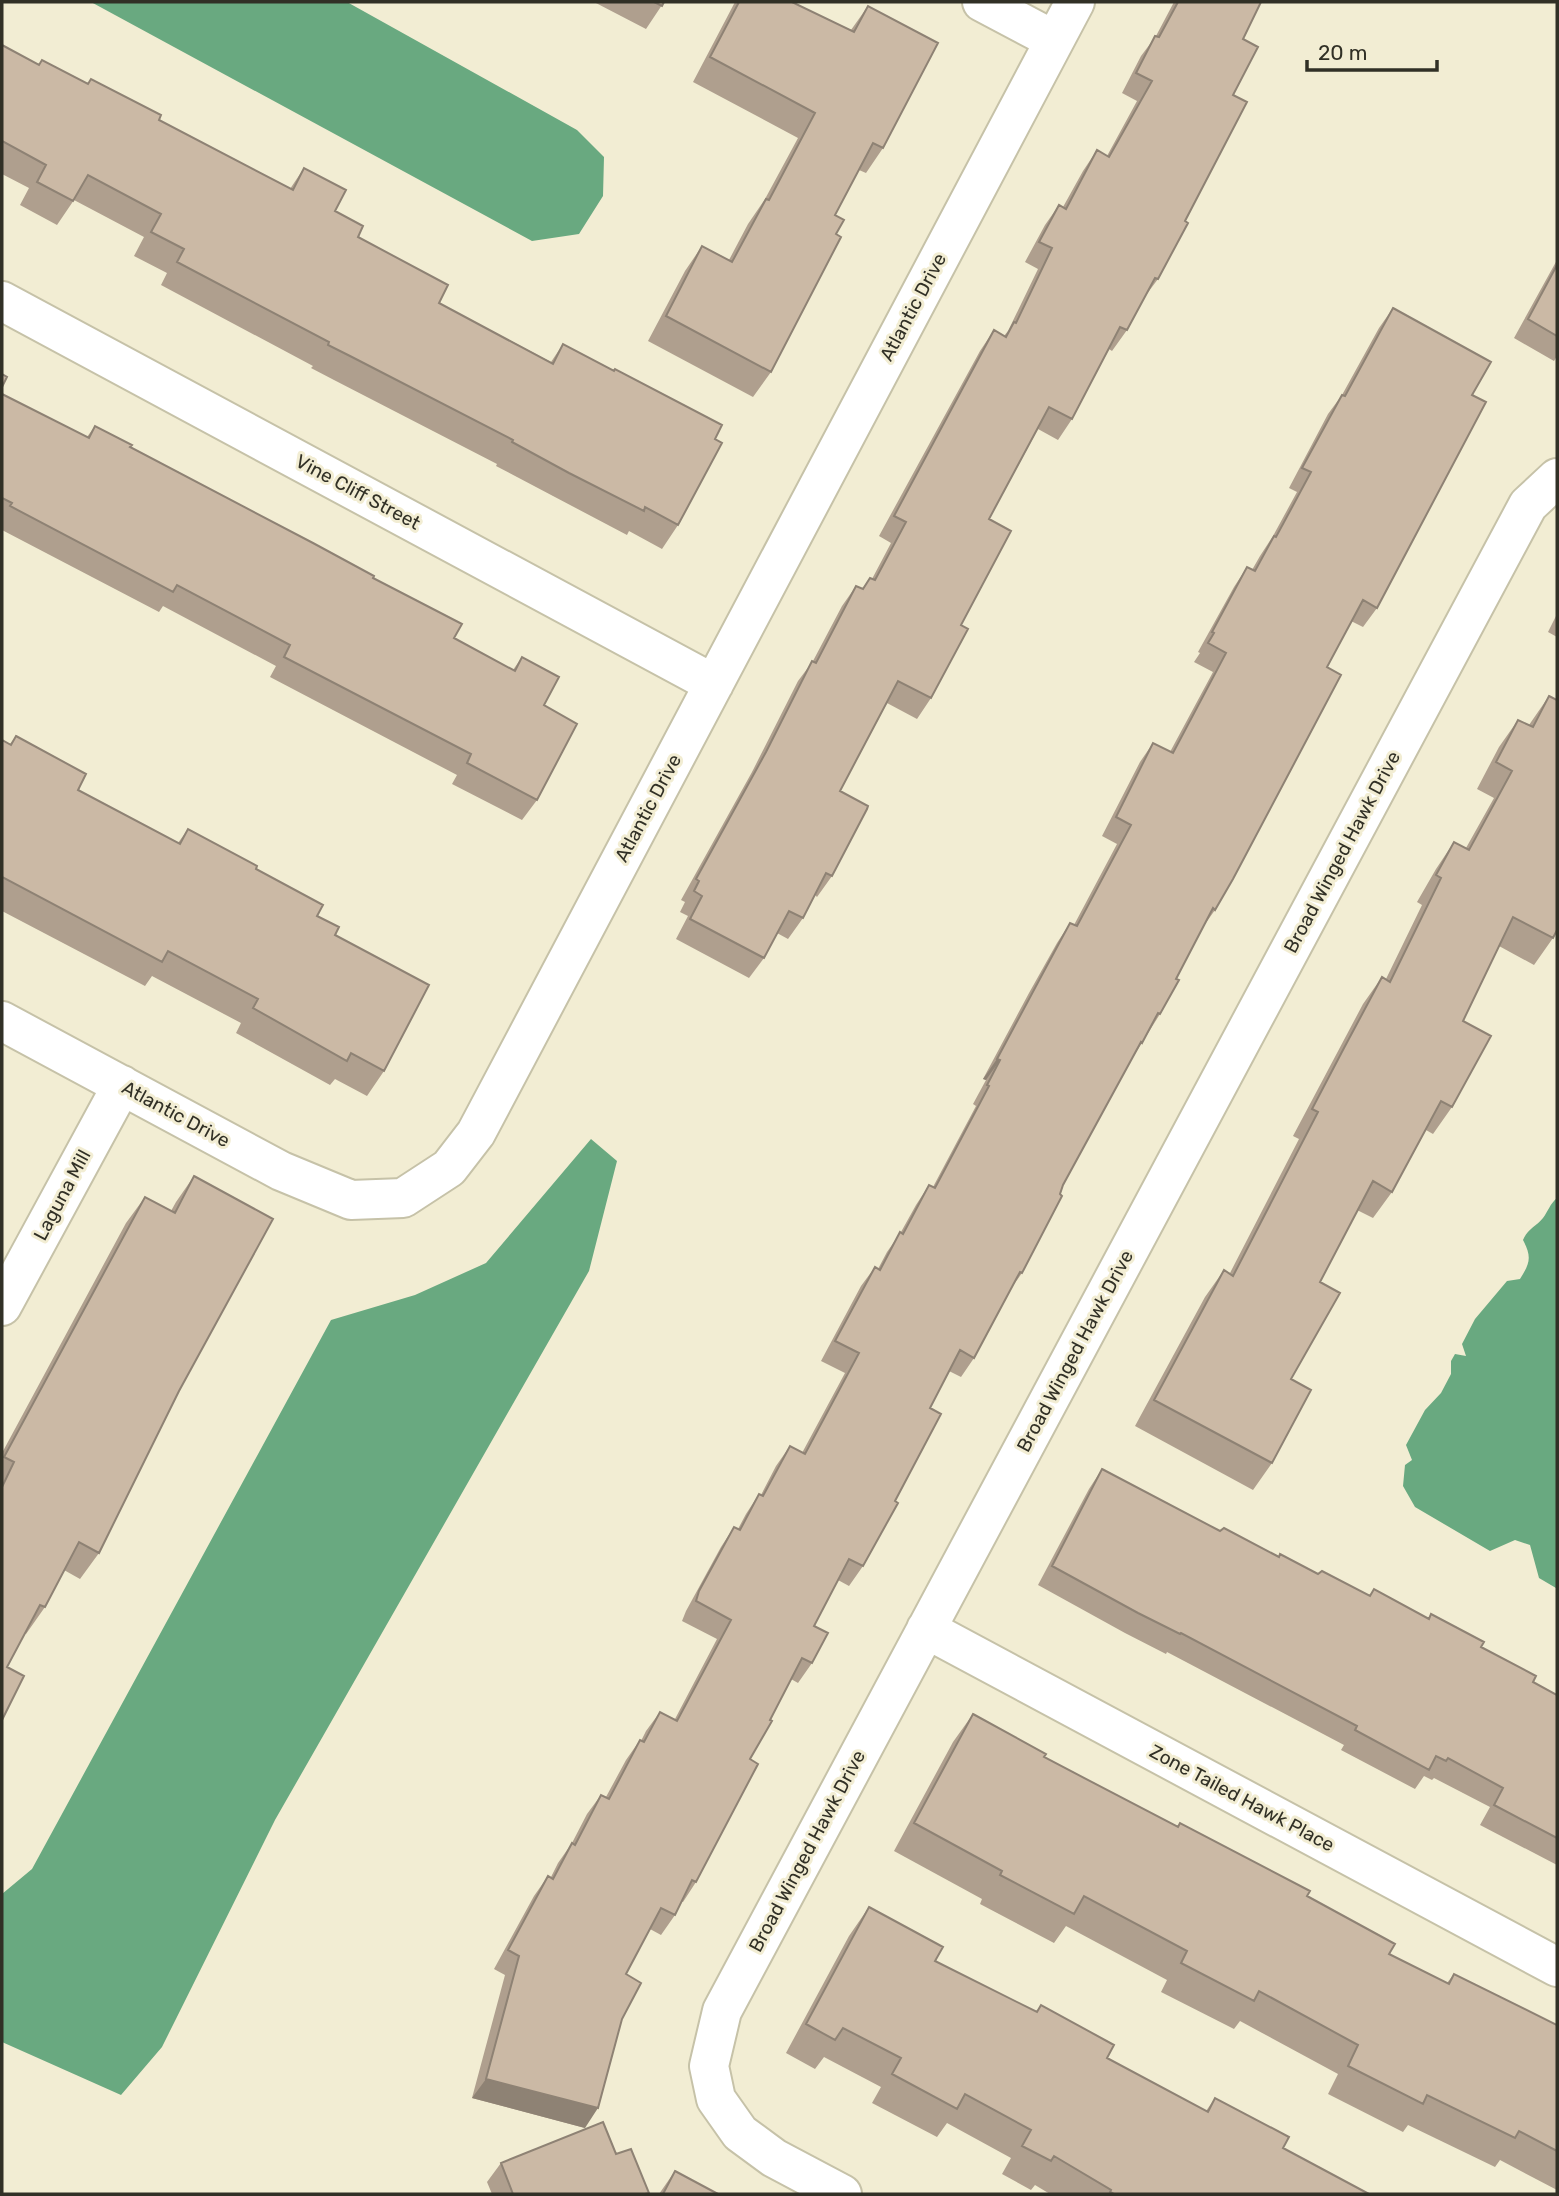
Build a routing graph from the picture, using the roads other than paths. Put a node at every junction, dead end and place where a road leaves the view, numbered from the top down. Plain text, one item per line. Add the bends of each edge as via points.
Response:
1 (982, 2) edge
2 (1075, 2) edge
3 (1054, 40) junction
4 (2, 301) edge
5 (1557, 478) edge
6 (714, 684) junction
7 (2, 1021) edge
8 (122, 1085) junction
9 (2, 1306) edge
10 (926, 1629) junction
11 (1557, 1967) edge
12 (842, 2194) edge

1 - 3 street
2 - 3 street, Atlantic Drive
3 - 6 street, Atlantic Drive
4 - 6 street, Vine Cliff Street
5 - 10 street, Broad Winged Hawk Drive via 1528,505
6 - 8 street, Atlantic Drive via 476,1133 449,1168 403,1198 351,1200 281,1171
7 - 8 street, Atlantic Drive
8 - 9 street, Laguna Mill
10 - 11 street, Zone Tailed Hawk Place
10 - 12 street, Broad Winged Hawk Drive via 722,2011 709,2066 716,2099 740,2133 774,2158

